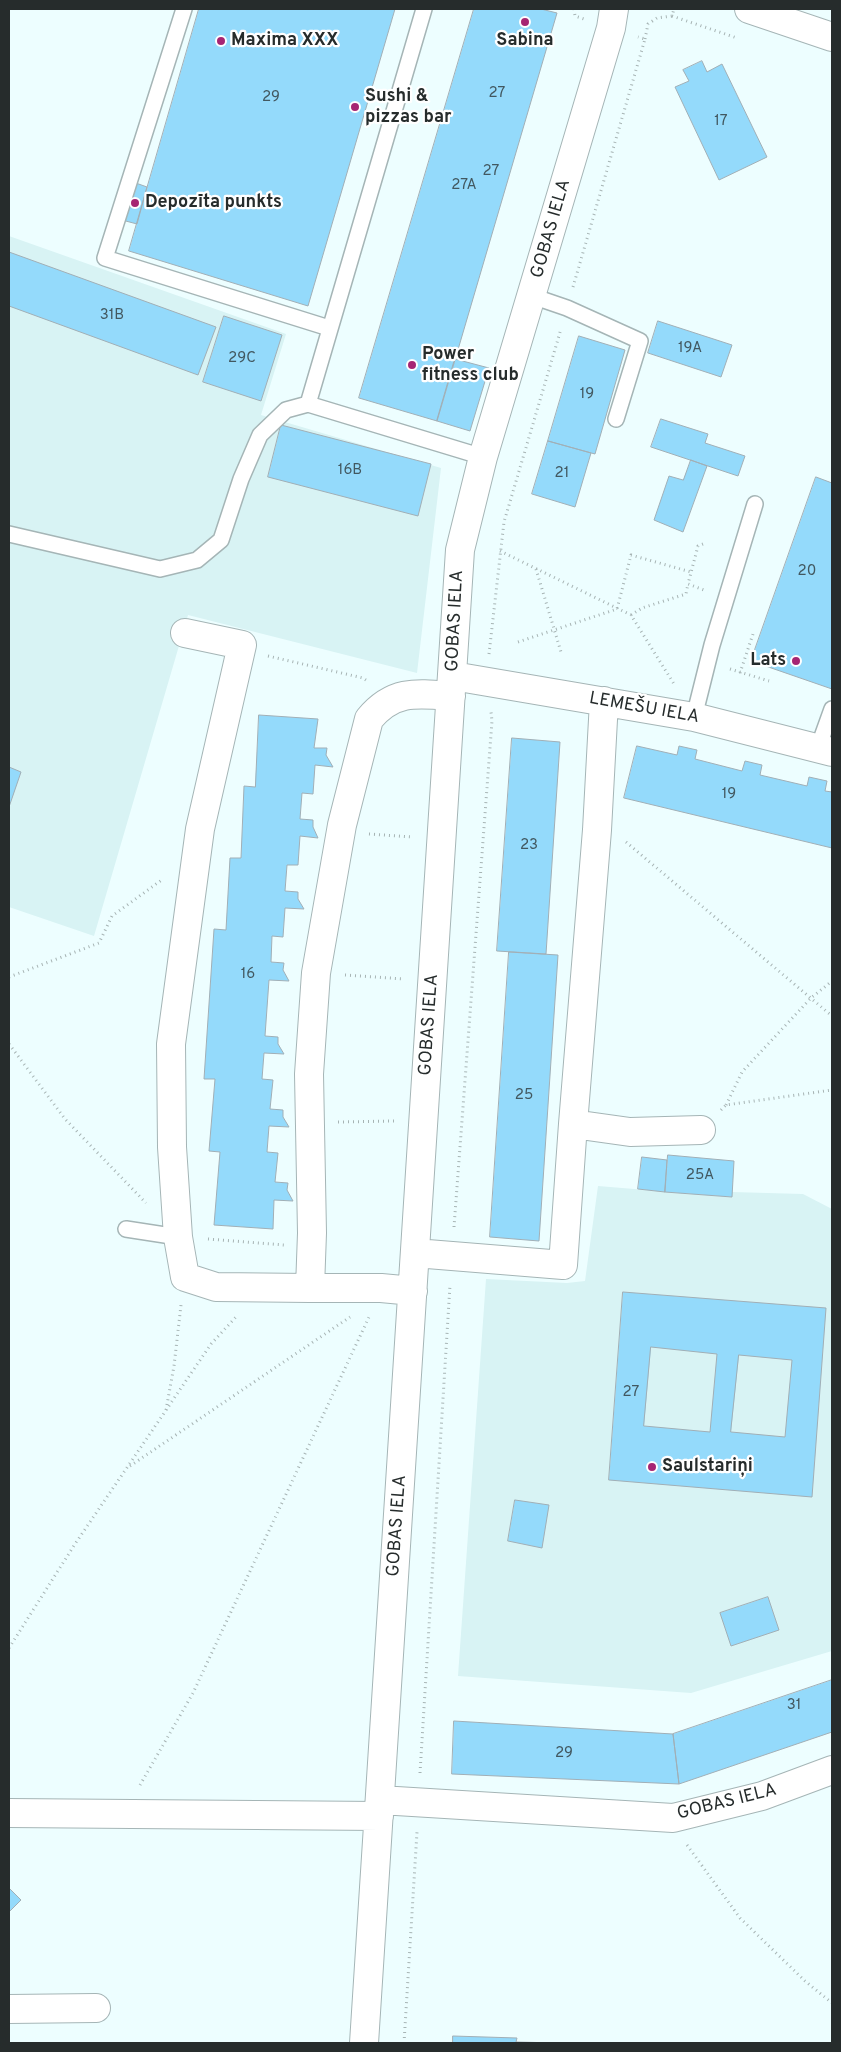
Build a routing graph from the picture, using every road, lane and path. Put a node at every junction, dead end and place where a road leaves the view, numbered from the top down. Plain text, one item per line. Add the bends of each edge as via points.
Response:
1 (184, 9) edge
2 (424, 9) edge
3 (614, 9) edge
4 (674, 9) edge
5 (749, 9) edge
6 (636, 36) dead end
7 (832, 37) edge
8 (645, 39) junction
9 (532, 296) junction
10 (567, 308) junction
11 (329, 328) junction
12 (308, 404) junction
13 (616, 419) dead end
14 (483, 457) junction
15 (755, 504) dead end
16 (9, 534) edge
17 (703, 544) dead end
18 (500, 551) junction
19 (535, 569) junction
20 (691, 572) junction
21 (688, 584) junction
22 (712, 593) dead end
23 (617, 609) junction
24 (631, 616) junction
25 (556, 631) junction
26 (185, 633) dead end
27 (753, 634) dead end
28 (518, 642) dead end
29 (241, 649) junction
30 (561, 652) dead end
31 (740, 673) dead end
32 (486, 681) junction
33 (452, 686) junction
34 (394, 698) junction
35 (604, 701) junction
36 (832, 709) edge
37 (694, 717) junction
38 (825, 750) edge
39 (597, 830) junction
40 (341, 832) junction
41 (420, 838) dead end
42 (196, 855) junction
43 (316, 973) junction
44 (9, 977) edge
45 (412, 980) dead end
46 (832, 981) edge
47 (811, 998) junction
48 (832, 1016) edge
49 (9, 1044) edge
50 (832, 1090) edge
51 (726, 1105) junction
52 (403, 1121) dead end
53 (310, 1122) junction
54 (573, 1124) junction
55 (701, 1130) joint
56 (126, 1229) dead end
57 (178, 1237) junction
58 (312, 1248) junction
59 (415, 1253) junction
60 (452, 1256) junction
61 (185, 1278) junction
62 (264, 1286) junction
63 (310, 1288) junction
64 (402, 1290) junction
65 (356, 1314) dead end
66 (165, 1412) junction
67 (127, 1468) junction
68 (9, 1648) edge
69 (832, 1770) edge
70 (418, 1802) junction
71 (380, 1808) junction
72 (9, 1813) edge
73 (124, 1814) junction
74 (673, 1818) junction
75 (832, 2003) edge
76 (96, 2008) dead end
77 (9, 2009) edge
78 (364, 2043) edge
79 (404, 2043) edge

1 - 11 lane via 105,258
2 - 11 lane
3 - 9 street, GOBAS IELA
4 - 8 path via 672,16 657,18 648,24
5 - 7 street
6 - 8 path
8 - 10 path
9 - 10 lane
9 - 14 street, GOBAS IELA
10 - 13 lane via 640,341
10 - 18 path via 504,522
11 - 12 lane
12 - 14 lane
12 - 16 lane via 286,410 260,435 221,540 197,560 160,569
14 - 33 street, GOBAS IELA via 460,550
15 - 37 lane via 712,645
17 - 20 path via 698,546
18 - 19 path
18 - 32 path
19 - 23 path
19 - 25 path
20 - 21 path
20 - 23 path via 631,555
21 - 22 path
21 - 24 path via 686,594 642,608
23 - 24 path
23 - 25 path
24 - 37 path
25 - 28 path
25 - 30 path
26 - 29 street via 242,645
27 - 31 path
29 - 34 path via 363,678
29 - 42 street
32 - 33 street, LEMEŠU IELA
32 - 35 street, LEMEŠU IELA
32 - 60 path via 492,721
33 - 34 street, LEMEŠU IELA
33 - 59 street, GOBAS IELA
34 - 40 street via 380,706 369,719
35 - 37 street, LEMEŠU IELA
35 - 39 street
36 - 38 lane
37 - 38 street, LEMEŠU IELA
39 - 47 path via 614,832
39 - 54 street
40 - 41 path
40 - 43 street
42 - 44 path via 112,916 99,943
42 - 57 street via 171,1044 172,1147
43 - 45 path
43 - 53 street via 309,1074
46 - 47 path
47 - 48 path
47 - 51 path via 742,1072
49 - 57 path via 65,1119
50 - 51 path
51 - 55 path
52 - 53 path
53 - 58 street
54 - 55 street via 630,1132
54 - 60 street via 563,1265
56 - 57 lane
57 - 58 path
57 - 61 street
58 - 63 street
59 - 60 street
59 - 64 street, GOBAS IELA
60 - 70 path
61 - 62 street via 216,1287
61 - 66 path
62 - 63 street
62 - 66 path via 211,1344
63 - 64 street
64 - 71 street, GOBAS IELA
64 - 73 path via 378,1299 193,1693
65 - 67 path
66 - 67 path
67 - 68 path
69 - 74 street, GOBAS IELA via 762,1796
70 - 71 street, GOBAS IELA
70 - 74 street, GOBAS IELA
70 - 79 path
71 - 73 street
71 - 78 street, GOBAS IELA
72 - 73 street
74 - 75 path via 690,1850 740,1918 805,1982
76 - 77 street

